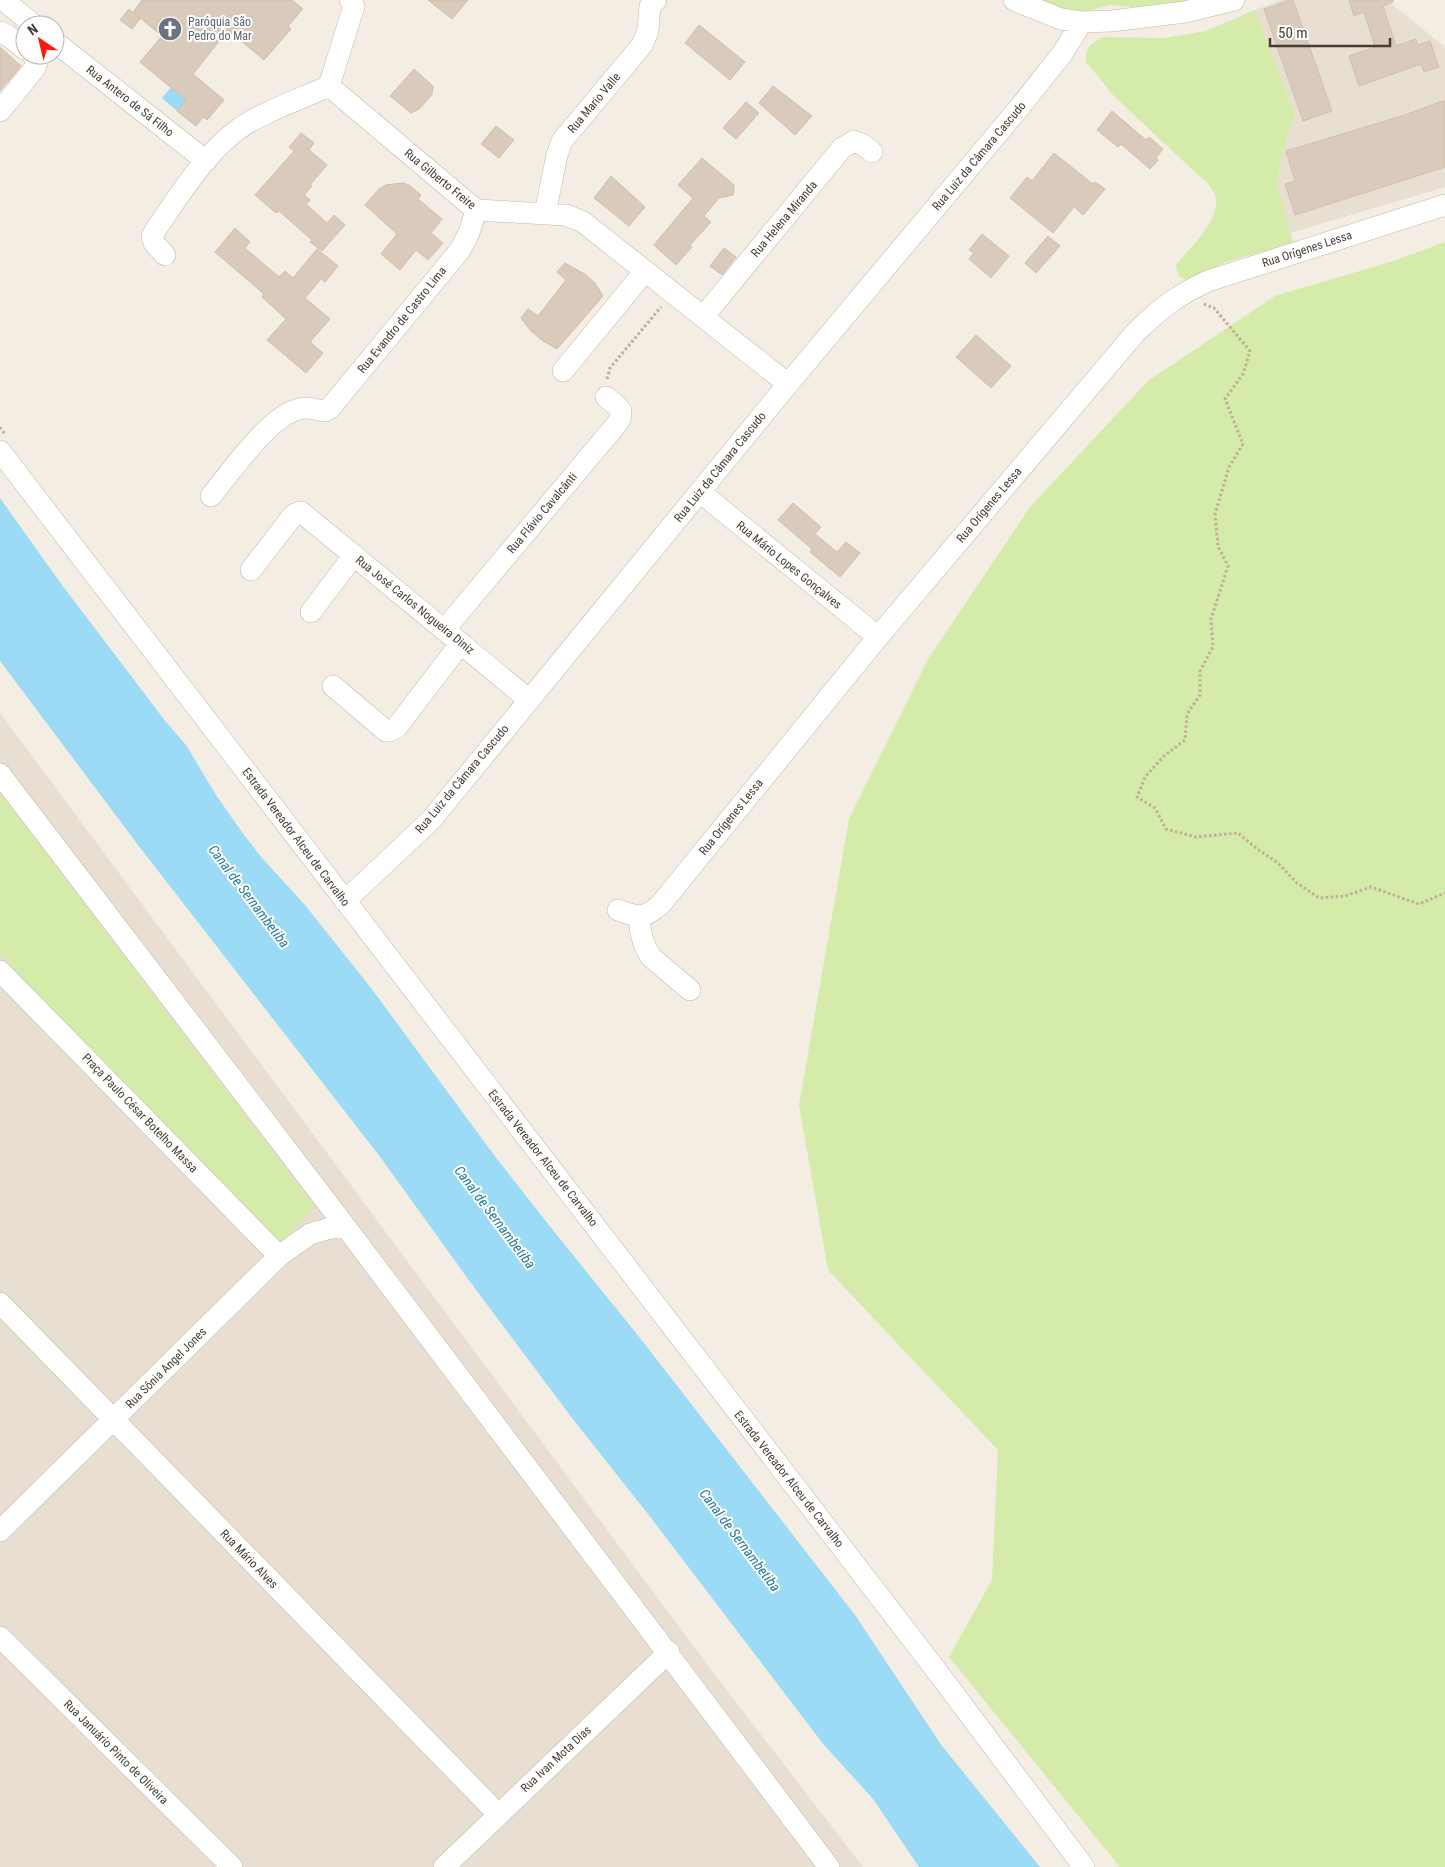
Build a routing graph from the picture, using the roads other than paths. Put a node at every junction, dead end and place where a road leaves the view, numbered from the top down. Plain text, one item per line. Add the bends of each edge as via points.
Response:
1 (3, 0) edge
2 (656, 0) edge
3 (1014, 0) edge
4 (1234, 0) edge
5 (355, 2) edge
6 (22, 15) edge
7 (1082, 22) junction
8 (0, 32) edge
9 (15, 41) edge
10 (65, 50) edge
11 (36, 65) edge
12 (329, 86) junction
13 (0, 111) edge
14 (872, 152) dead end
15 (206, 161) junction
16 (1445, 205) edge
17 (476, 210) junction
18 (545, 213) junction
19 (165, 255) dead end
20 (645, 271) junction
21 (703, 316) junction
22 (563, 371) dead end
23 (788, 384) junction
24 (606, 397) road end
25 (0, 451) edge
26 (700, 492) junction
27 (211, 496) dead end
28 (354, 555) junction
29 (251, 570) dead end
30 (311, 612) dead end
31 (445, 629) junction
32 (878, 637) junction
33 (461, 642) junction
34 (333, 686) dead end
35 (528, 699) junction
36 (0, 774) edge
37 (345, 901) junction
38 (618, 910) dead end
39 (640, 917) junction
40 (0, 971) edge
41 (690, 990) dead end
42 (345, 1226) junction
43 (280, 1256) junction
44 (0, 1303) edge
45 (113, 1421) junction
46 (0, 1531) edge
47 (0, 1637) edge
48 (669, 1652) junction
49 (498, 1814) junction
50 (232, 1867) edge
51 (444, 1867) edge
52 (829, 1867) edge
53 (1084, 1867) edge

1 - 6 street
2 - 18 street, Rua Mario Valle via 650,6 648,31 642,44 562,141
3 - 7 street via 1055,17
4 - 7 street via 1185,12
5 - 12 street
7 - 23 street, Rua Luiz da Câmara Cascudo via 1062,54 1019,108
8 - 9 street
10 - 15 street, Rua Antero de Sá Filho
11 - 13 street
12 - 15 street via 252,121 221,143
12 - 17 street, Rua Gilberto Freire
14 - 21 street, Rua Helena Miranda via 854,141 842,148
15 - 19 street via 152,236
16 - 32 street, Rua Orígenes Lessa via 1208,281 1180,294 1136,332
17 - 18 street, Rua Gilberto Freire
17 - 27 street, Rua Evandro de Castro Lima via 460,250 330,408 325,411 310,407 296,409 279,420 256,440
18 - 20 street, Rua Gilberto Freire via 566,215 583,222
20 - 21 street, Rua Gilberto Freire
20 - 22 street
21 - 23 street, Rua Gilberto Freire
23 - 26 street, Rua Luiz da Câmara Cascudo
24 - 31 street, Rua Flávio Cavalcânti via 620,411 616,425
25 - 37 street, Estrada Vereador Alceu de Carvalho
26 - 32 street, Rua Mário Lopes Gonçalves
26 - 35 street, Rua Luiz da Câmara Cascudo
28 - 29 street, Rua José Carlos Nogueira Diniz via 301,512 290,518
28 - 30 street
28 - 31 street, Rua José Carlos Nogueira Diniz
31 - 33 street, Rua José Carlos Nogueira Diniz
32 - 39 street, Rua Orígenes Lessa via 660,905
33 - 34 street via 396,728 390,731
33 - 35 street, Rua José Carlos Nogueira Diniz
35 - 37 street, Rua Luiz da Câmara Cascudo via 431,820
36 - 42 street
37 - 53 street, Estrada Vereador Alceu de Carvalho
38 - 39 street
39 - 41 street via 640,930 647,952
40 - 43 street, Praça Paulo César Botelho Massa
42 - 43 street, Rua Sônia Angel Jones via 310,1234
42 - 48 street
43 - 45 street, Rua Sônia Angel Jones
44 - 45 street, Rua Mário Alves
45 - 46 street, Rua Sônia Angel Jones
45 - 49 street, Rua Mário Alves
47 - 50 street, Rua Januário Pinto de Oliveira
48 - 49 street, Rua Ivan Mota Dias
48 - 52 street
49 - 51 street, Rua Ivan Mota Dias

